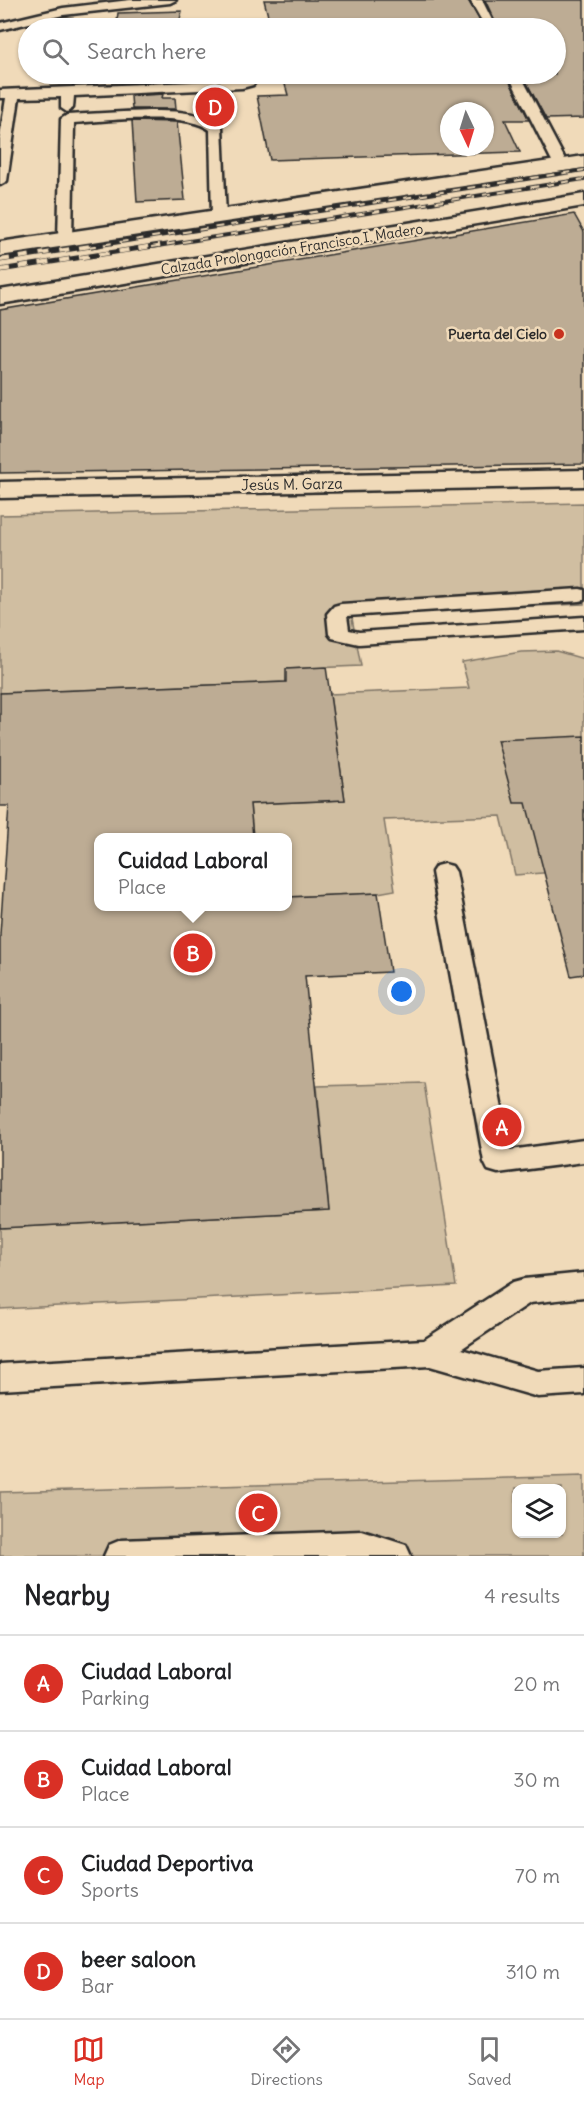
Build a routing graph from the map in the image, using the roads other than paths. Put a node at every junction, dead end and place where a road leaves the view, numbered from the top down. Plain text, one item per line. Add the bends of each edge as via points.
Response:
1 (170, 0) edge
2 (476, 0) edge
3 (83, 4) edge
4 (29, 18) edge
5 (486, 18) edge
6 (18, 22) edge
7 (0, 27) edge
8 (231, 84) edge
9 (238, 84) edge
10 (519, 84) edge
11 (228, 86) junction
12 (68, 93) junction
13 (6, 105) edge
14 (67, 119) junction
15 (584, 162) edge
16 (561, 165) junction
17 (0, 181) edge
18 (584, 200) edge
19 (219, 217) junction
20 (65, 240) junction
21 (0, 249) edge
22 (0, 297) edge
23 (584, 478) edge
24 (0, 490) edge
25 (583, 599) edge
26 (584, 623) edge
27 (444, 872) dead end
28 (584, 1151) edge
29 (584, 1285) edge
30 (430, 1353) junction
31 (0, 1377) edge
32 (584, 1381) edge
33 (121, 1556) edge
34 (394, 1556) edge

1 - 3 lane
2 - 5 lane
3 - 4 lane
6 - 7 lane
8 - 11 lane
9 - 11 lane
10 - 16 lane
11 - 12 lane
12 - 13 lane
12 - 14 lane
13 - 17 lane
14 - 19 lane via 174,115 208,120 217,129
14 - 20 lane
15 - 16 main road
16 - 19 main road
18 - 22 main road, Calzada Prolongación Francisco I. Madero
19 - 20 main road
20 - 21 main road
23 - 24 main road, Jesús M. Garza
25 - 26 lane via 340,610 337,614 339,634 359,638
27 - 28 lane via 498,1162
29 - 30 lane via 524,1291
30 - 31 lane
30 - 32 lane via 538,1384
33 - 34 lane via 362,1546

